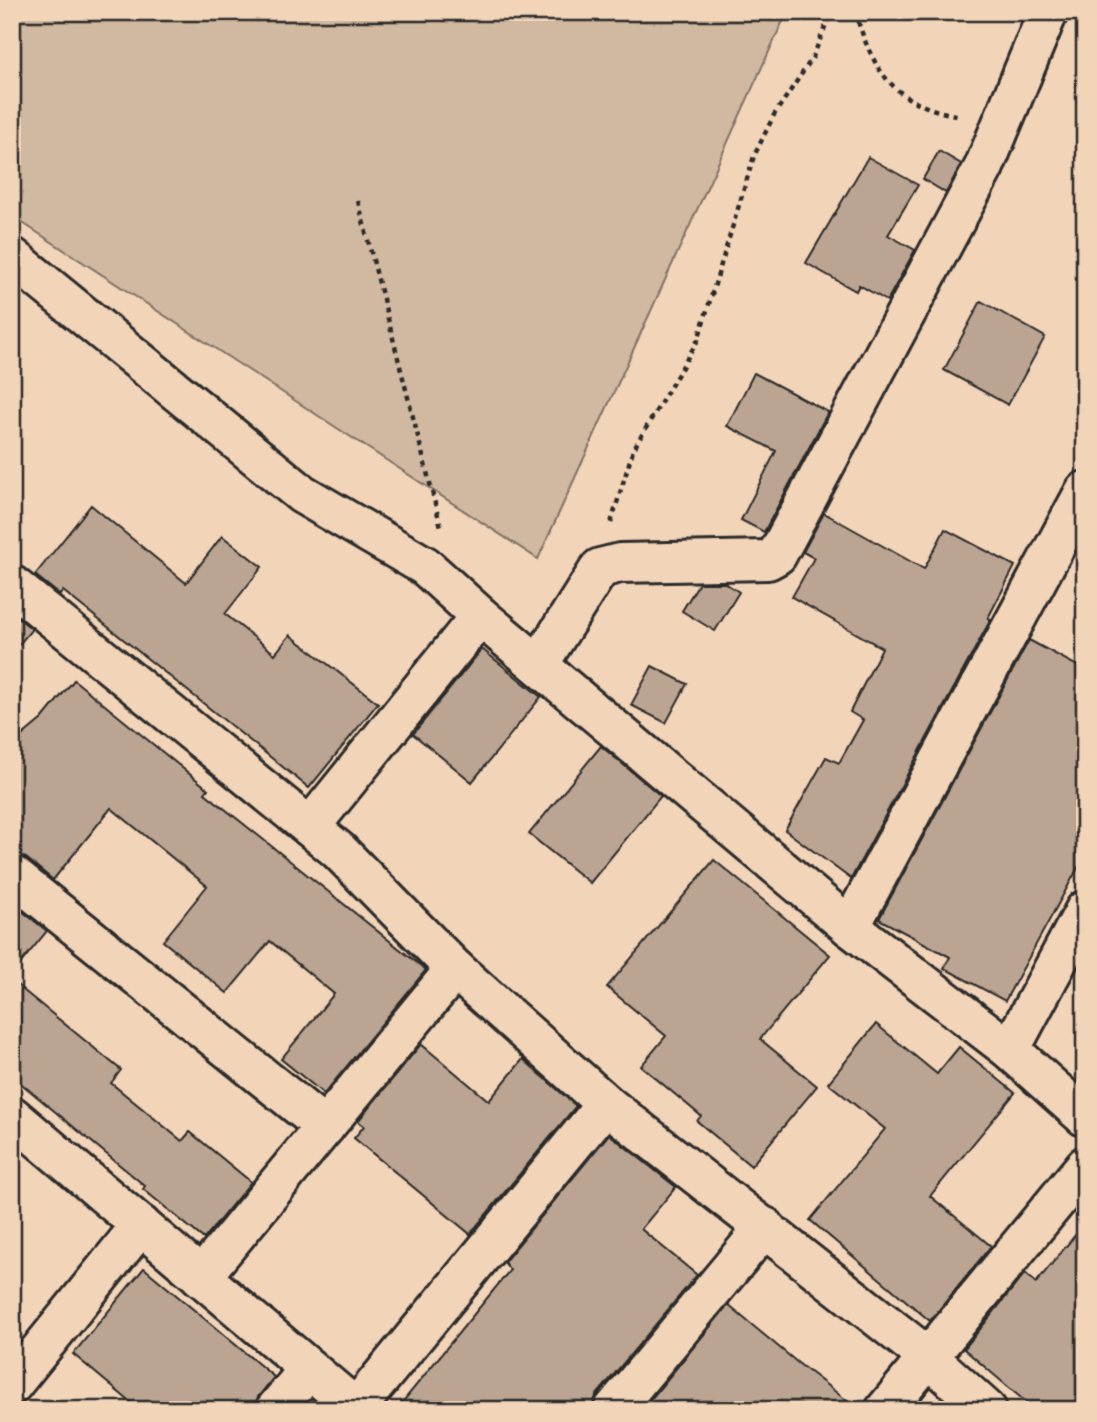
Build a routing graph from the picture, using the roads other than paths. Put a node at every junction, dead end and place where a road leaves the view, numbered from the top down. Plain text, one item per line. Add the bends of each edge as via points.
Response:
1 (1048, 12) edge
2 (12, 257) edge
3 (1085, 491) edge
4 (12, 585) edge
5 (480, 616) junction
6 (538, 664) junction
7 (310, 827) junction
8 (12, 875) edge
9 (1085, 911) edge
10 (850, 927) junction
11 (455, 969) junction
12 (1010, 1050) junction
13 (606, 1104) junction
14 (12, 1116) edge
15 (1085, 1117) edge
16 (325, 1127) junction
17 (1085, 1166) edge
18 (141, 1225) junction
19 (765, 1227) junction
20 (201, 1277) junction
21 (928, 1357) junction
22 (309, 1369) junction
23 (12, 1385) edge
24 (357, 1409) edge
25 (275, 1410) edge
26 (613, 1410) edge
27 (885, 1410) edge
28 (987, 1410) edge

1 - 6 street via 985,167 777,555 768,560 620,563 600,568
2 - 5 street via 302,494 425,566
3 - 10 street
4 - 7 street
5 - 6 street
5 - 7 street
6 - 10 street
7 - 11 street
8 - 16 street
9 - 12 street
10 - 12 street
11 - 13 street
11 - 16 street
12 - 15 street
13 - 19 street
13 - 24 street
14 - 18 street
16 - 20 street
17 - 21 street
18 - 20 street
18 - 23 street
19 - 21 street
19 - 26 street
20 - 22 street
21 - 27 street
21 - 28 street
22 - 24 street
22 - 25 street

